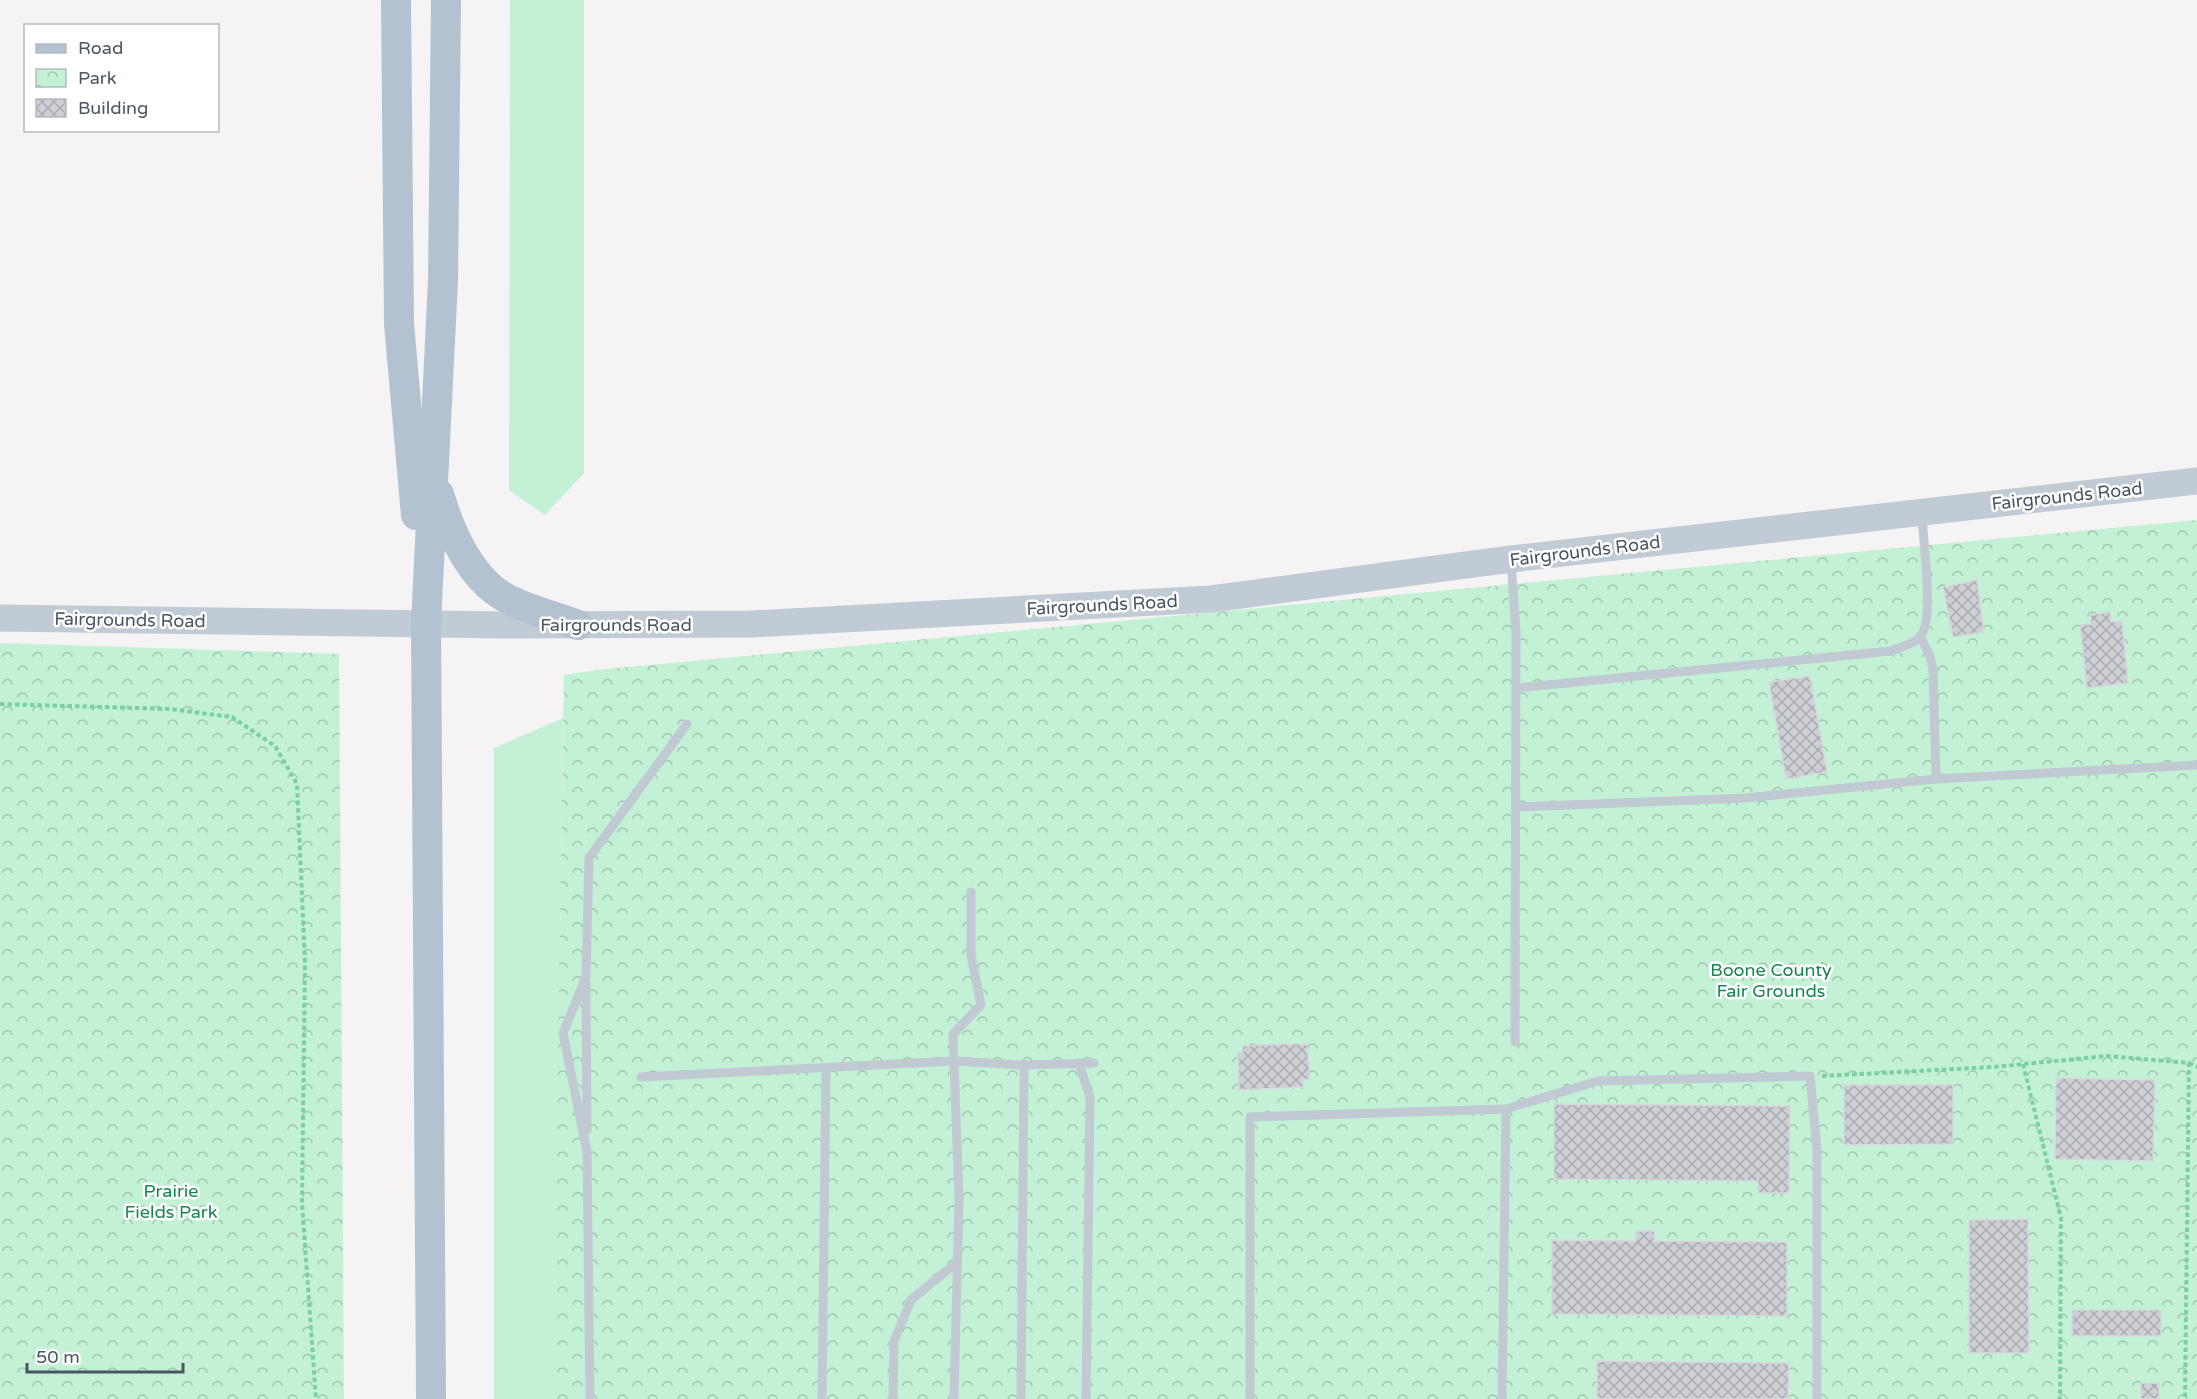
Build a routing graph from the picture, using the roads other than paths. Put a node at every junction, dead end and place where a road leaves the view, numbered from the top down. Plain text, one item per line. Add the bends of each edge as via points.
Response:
1 (396, 0) edge
2 (446, 0) edge
3 (434, 475) junction
4 (2197, 481) edge
5 (1922, 512) junction
6 (1511, 559) junction
7 (0, 618) edge
8 (426, 623) junction
9 (578, 625) junction
10 (1920, 636) junction
11 (1516, 688) junction
12 (687, 724) dead end
13 (2197, 765) edge
14 (1936, 778) junction
15 (1516, 807) junction
16 (972, 892) dead end
17 (586, 977) junction
18 (1515, 1042) dead end
19 (954, 1061) junction
20 (1079, 1063) junction
21 (1094, 1063) dead end
22 (1023, 1065) junction
23 (826, 1068) junction
24 (641, 1077) dead end
25 (1506, 1109) junction
26 (587, 1152) junction
27 (957, 1262) junction
28 (431, 1399) edge
29 (590, 1399) edge
30 (822, 1399) edge
31 (893, 1399) edge
32 (954, 1399) edge
33 (1021, 1399) edge
34 (1086, 1399) edge
35 (1250, 1399) edge
36 (1502, 1399) edge
37 (1817, 1399) edge

1 - 8 main road via 399,324
2 - 3 main road via 443,281
3 - 8 main road
3 - 9 main road via 447,521 466,557 490,587
4 - 5 main road, Fairgrounds Road
5 - 6 main road, Fairgrounds Road
5 - 10 lane via 1927,611
6 - 9 main road, Fairgrounds Road via 1211,599 751,624
6 - 11 lane
7 - 8 main road, Fairgrounds Road
8 - 9 main road, Fairgrounds Road
8 - 28 main road
10 - 11 lane via 1891,651
10 - 14 lane via 1933,670
11 - 15 lane
12 - 17 lane via 589,858
13 - 14 lane
14 - 15 lane via 1746,798
15 - 18 lane
16 - 19 lane via 971,955 981,1005 953,1034
17 - 26 lane
17 - 26 lane via 563,1033
19 - 22 lane
19 - 23 lane
19 - 27 lane
20 - 21 lane
20 - 22 lane
20 - 34 lane via 1090,1098
22 - 33 lane
23 - 24 lane
23 - 30 lane
25 - 35 lane via 1250,1117
25 - 36 lane
25 - 37 lane via 1598,1081 1810,1076 1817,1150
26 - 29 lane
27 - 31 lane via 911,1300 894,1341
27 - 32 lane

